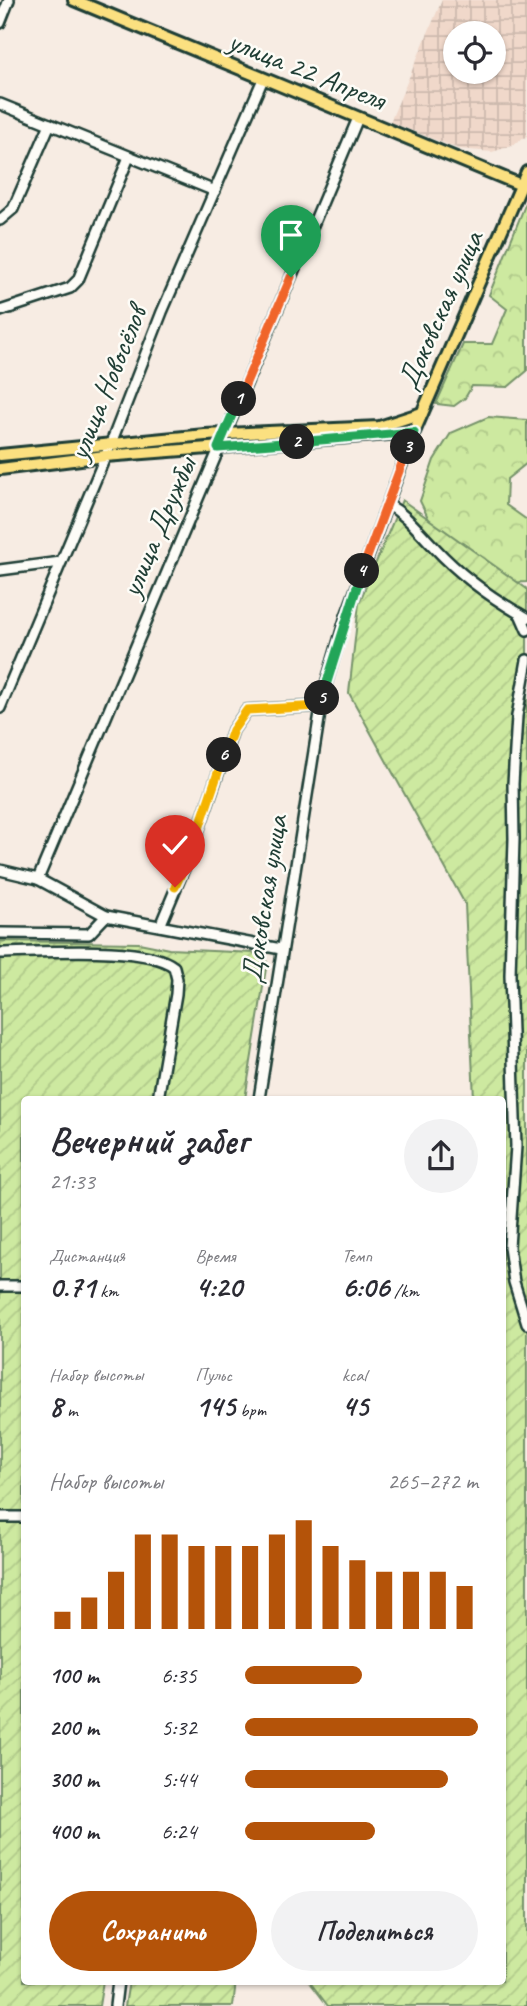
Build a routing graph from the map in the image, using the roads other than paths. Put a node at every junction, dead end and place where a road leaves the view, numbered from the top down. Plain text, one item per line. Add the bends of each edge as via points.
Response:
1 (9, 0) edge
2 (74, 0) edge
3 (0, 23) edge
4 (263, 79) junction
5 (0, 104) edge
6 (358, 118) junction
7 (50, 124) junction
8 (129, 157) junction
9 (527, 172) edge
10 (521, 185) junction
11 (215, 191) junction
12 (0, 220) edge
13 (0, 311) edge
14 (422, 413) junction
15 (414, 432) junction
16 (223, 437) junction
17 (111, 443) junction
18 (218, 448) junction
19 (0, 455) edge
20 (105, 456) junction
21 (0, 469) edge
22 (387, 503) junction
23 (61, 562) junction
24 (0, 570) edge
25 (523, 616) edge
26 (527, 630) edge
27 (527, 660) edge
28 (321, 706) junction
29 (0, 708) edge
30 (0, 870) edge
31 (38, 879) junction
32 (106, 916) junction
33 (160, 926) junction
34 (0, 933) edge
35 (281, 949) junction
36 (0, 953) edge
37 (159, 1096) edge
38 (258, 1096) edge
39 (0, 1286) edge
40 (21, 1286) edge
41 (527, 1324) edge
42 (0, 1517) edge
43 (21, 1517) edge
44 (117, 1985) edge
45 (114, 2006) edge

1 - 3 street
2 - 4 main road, улица 22 Апреля
4 - 6 main road, улица 22 Апреля
4 - 11 street, улица Новосёлов
5 - 7 street
6 - 10 main road, улица 22 Апреля
6 - 16 street, улица Дружбы
7 - 8 street
7 - 12 street via 13,209
8 - 11 street
8 - 13 street via 78,280 70,288
9 - 10 main road, Доковская улица
10 - 14 main road, Доковская улица
11 - 17 street, улица Новосёлов
14 - 15 main road, Доковская улица
14 - 16 main road via 379,427
15 - 18 main road
15 - 22 street, Доковская улица
16 - 17 main road
16 - 18 street, улица Дружбы
17 - 19 main road
17 - 20 street, улица Новосёлов
18 - 20 main road
18 - 31 street, улица Дружбы
20 - 21 main road
20 - 23 street, улица Новосёлов
22 - 25 street via 409,517 474,584
22 - 28 street, Доковская улица via 346,616
23 - 24 street
23 - 29 street, улица Новосёлов
25 - 26 street
27 - 41 street via 517,716 513,784 510,975 516,1146 509,1247
28 - 33 street via 247,710 233,730
28 - 35 street, Доковская улица
30 - 31 street
31 - 32 street
32 - 33 street
32 - 34 street via 89,934
33 - 35 street
35 - 38 street, Доковская улица
36 - 37 street via 128,953 152,956 174,967 176,994
39 - 40 street
42 - 43 street
44 - 45 street

